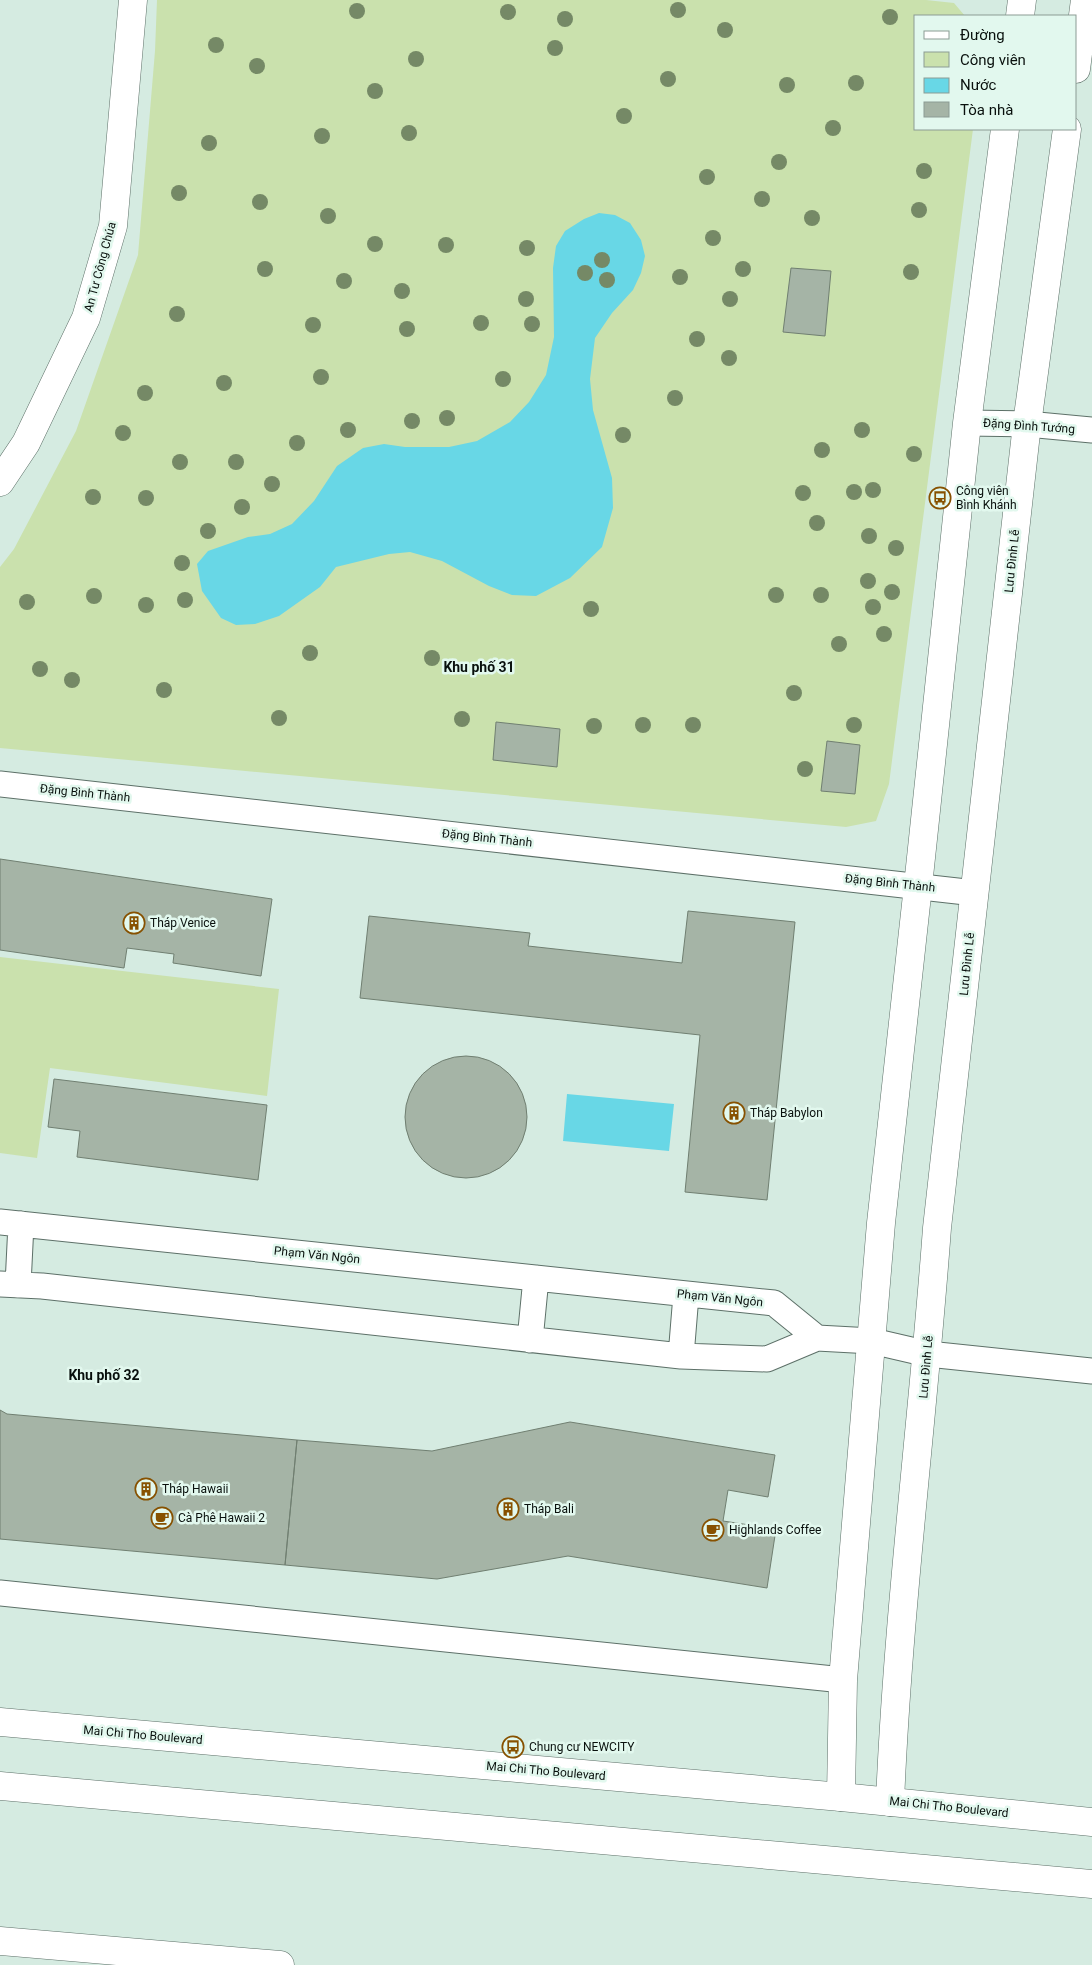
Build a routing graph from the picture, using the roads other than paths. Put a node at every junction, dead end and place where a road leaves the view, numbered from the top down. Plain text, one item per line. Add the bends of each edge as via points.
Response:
1 (133, 0) edge
2 (1022, 0) edge
3 (1085, 0) edge
4 (1020, 15) edge
5 (1077, 61) edge
6 (1005, 130) edge
7 (1068, 130) edge
8 (966, 422) junction
9 (1027, 424) junction
10 (1092, 430) edge
11 (0, 482) edge
12 (0, 784) edge
13 (918, 886) junction
14 (975, 893) junction
15 (11, 1223) edge
16 (536, 1278) junction
17 (9, 1284) edge
18 (686, 1295) junction
19 (817, 1338) junction
20 (530, 1340) junction
21 (872, 1342) junction
22 (928, 1354) junction
23 (681, 1356) junction
24 (1092, 1371) edge
25 (0, 1593) edge
26 (843, 1680) junction
27 (0, 1722) edge
28 (0, 1786) edge
29 (841, 1797) junction
30 (890, 1802) junction
31 (1092, 1822) edge
32 (1092, 1884) edge
33 (0, 1941) edge
34 (280, 1965) edge

1 - 11 main road, An Tư Công Chúa via 113,226 86,318 26,443
2 - 4 main road
3 - 5 main road
6 - 8 main road
7 - 9 main road, Lưu Đình Lễ
8 - 9 street, Đặng Đình Tướng
8 - 13 main road
9 - 10 street, Đặng Đình Tướng
9 - 14 main road, Lưu Đình Lễ
12 - 13 street, Đặng Bình Thành
13 - 14 street, Đặng Bình Thành
13 - 21 main road via 881,1224
14 - 22 main road, Lưu Đình Lễ via 937,1228
15 - 16 street, Phạm Văn Ngôn
15 - 17 street
16 - 18 street, Phạm Văn Ngôn
16 - 20 street
17 - 20 street
18 - 19 street, Phạm Văn Ngôn via 774,1303
18 - 23 street
19 - 21 street
19 - 23 street via 767,1359
20 - 23 street
21 - 22 street
21 - 26 main road
22 - 24 street
22 - 30 main road, Lưu Đình Lễ via 916,1462
25 - 26 street
26 - 29 main road
27 - 29 main road, Mai Chi Tho Boulevard
28 - 32 main road
29 - 30 main road, Mai Chi Tho Boulevard
30 - 31 main road, Mai Chi Tho Boulevard
33 - 34 main road

